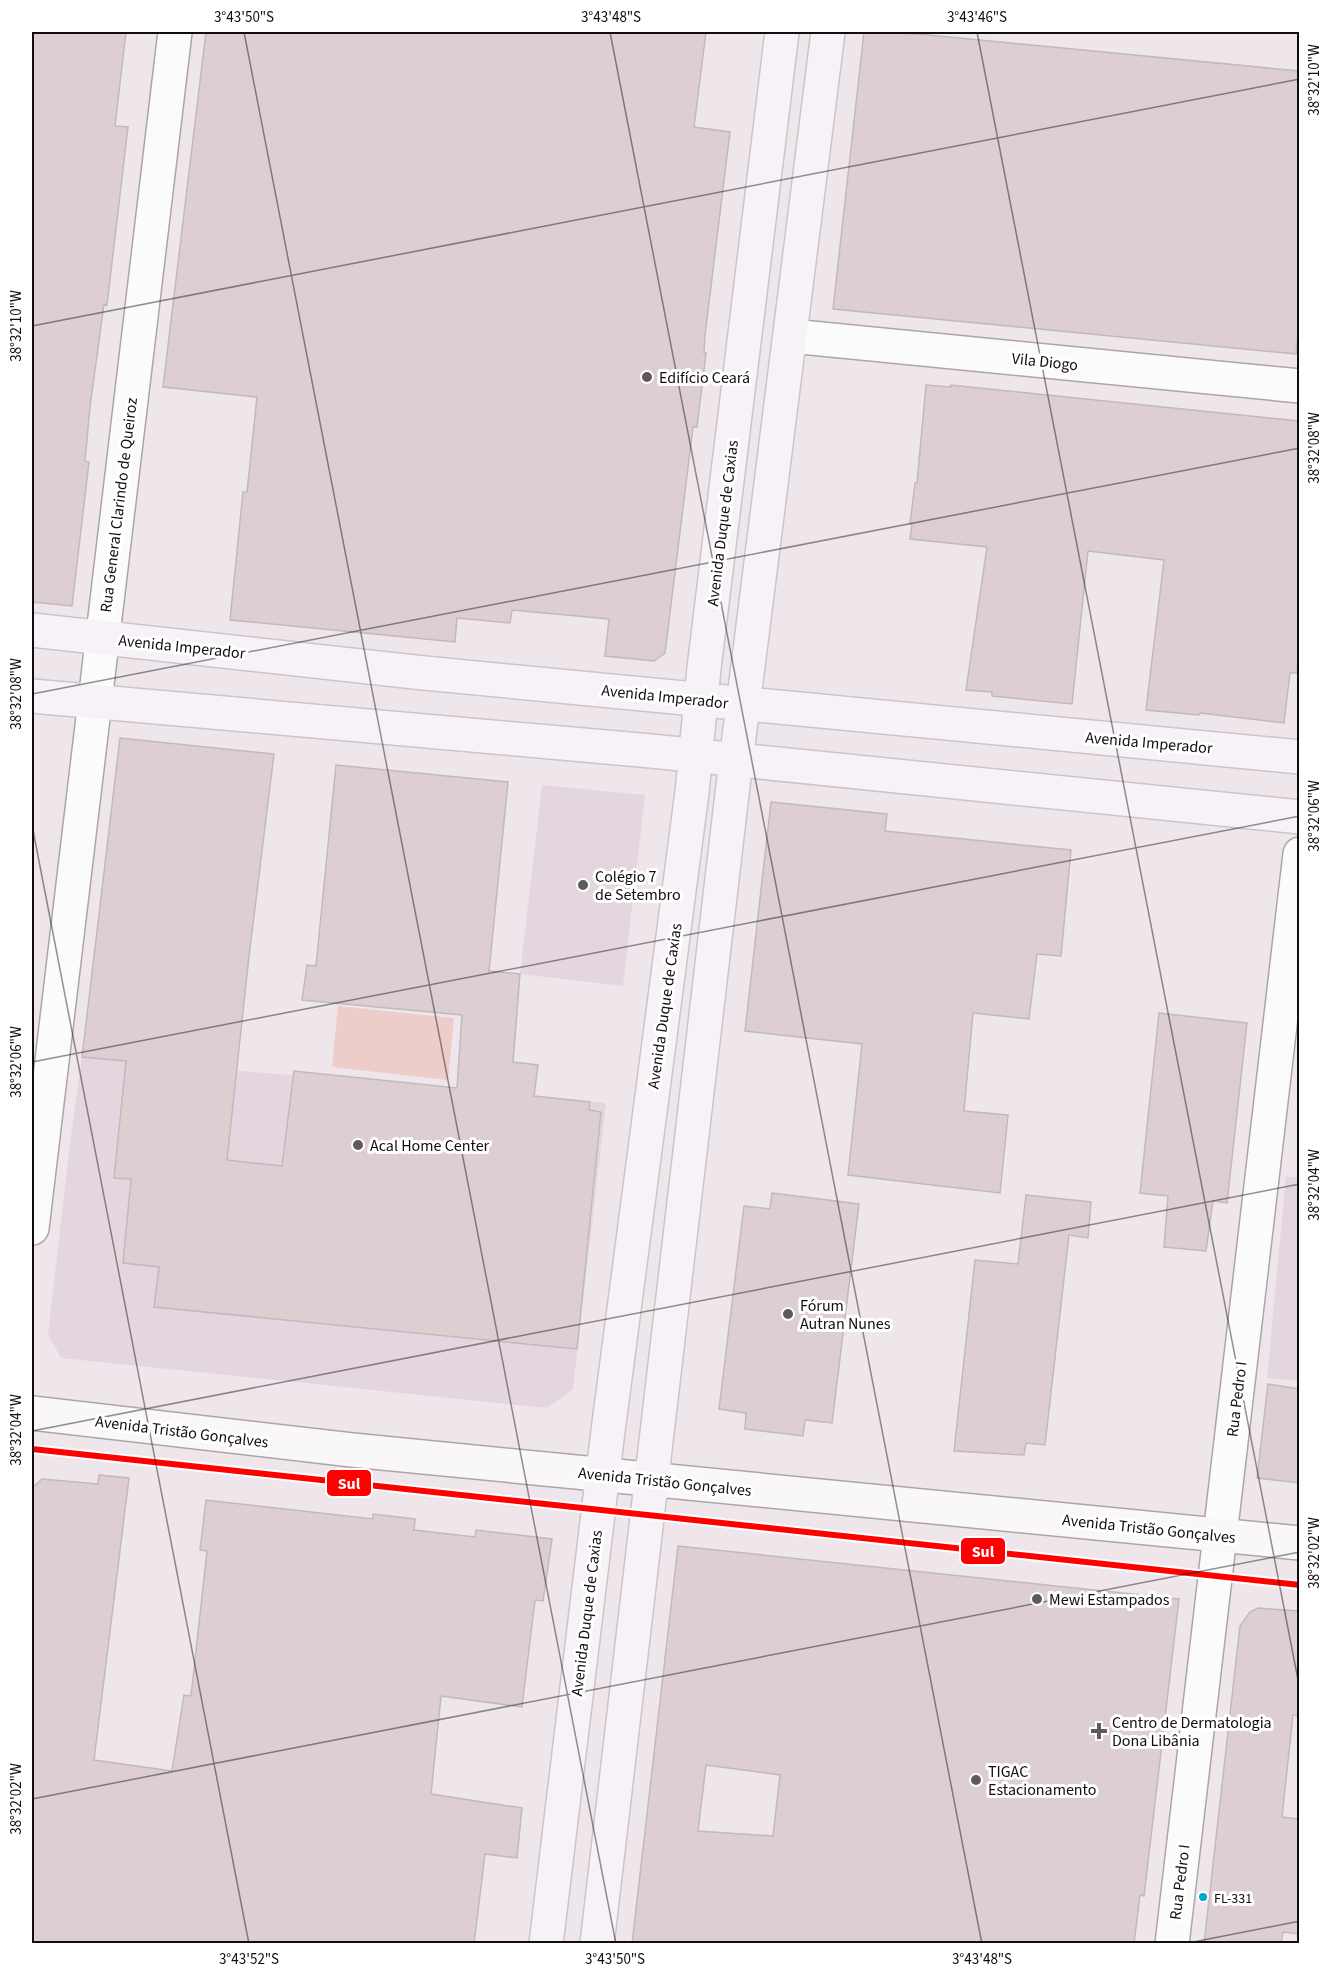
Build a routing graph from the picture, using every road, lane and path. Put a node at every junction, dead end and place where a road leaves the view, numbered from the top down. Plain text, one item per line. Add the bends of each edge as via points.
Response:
1 (175, 32) edge
2 (782, 32) edge
3 (828, 32) edge
4 (791, 336) junction
5 (1299, 386) edge
6 (32, 630) edge
7 (101, 637) junction
8 (32, 696) edge
9 (701, 700) junction
10 (93, 702) junction
11 (744, 704) junction
12 (696, 755) junction
13 (1299, 756) edge
14 (737, 759) junction
15 (1299, 818) edge
16 (1299, 854) edge
17 (32, 1228) edge
18 (32, 1413) edge
19 (603, 1475) junction
20 (652, 1479) junction
21 (1221, 1535) junction
22 (1299, 1543) edge
23 (546, 1944) edge
24 (597, 1944) edge
25 (1172, 1944) edge

1 - 7 street, Rua General Clarindo de Queiroz
2 - 9 main road, Avenida Duque de Caxias
3 - 4 main road
4 - 5 street, Vila Diogo
4 - 11 main road
6 - 7 main road, Avenida Imperador
7 - 9 main road, Avenida Imperador
7 - 10 street, Rua General Clarindo de Queiroz
8 - 10 main road
9 - 11 main road, Avenida Imperador
9 - 12 main road, Avenida Duque de Caxias
10 - 12 main road
10 - 17 street, Rua General Clarindo de Queiroz
11 - 13 main road, Avenida Imperador
11 - 14 main road
12 - 14 main road
12 - 19 main road, Avenida Duque de Caxias
14 - 15 main road
14 - 20 main road
16 - 21 street, Rua Pedro I
18 - 19 street, Avenida Tristão Gonçalves
19 - 20 street, Avenida Tristão Gonçalves
19 - 23 main road, Avenida Duque de Caxias
20 - 21 street, Avenida Tristão Gonçalves
20 - 24 main road
21 - 22 street, Avenida Tristão Gonçalves
21 - 25 street, Rua Pedro I

